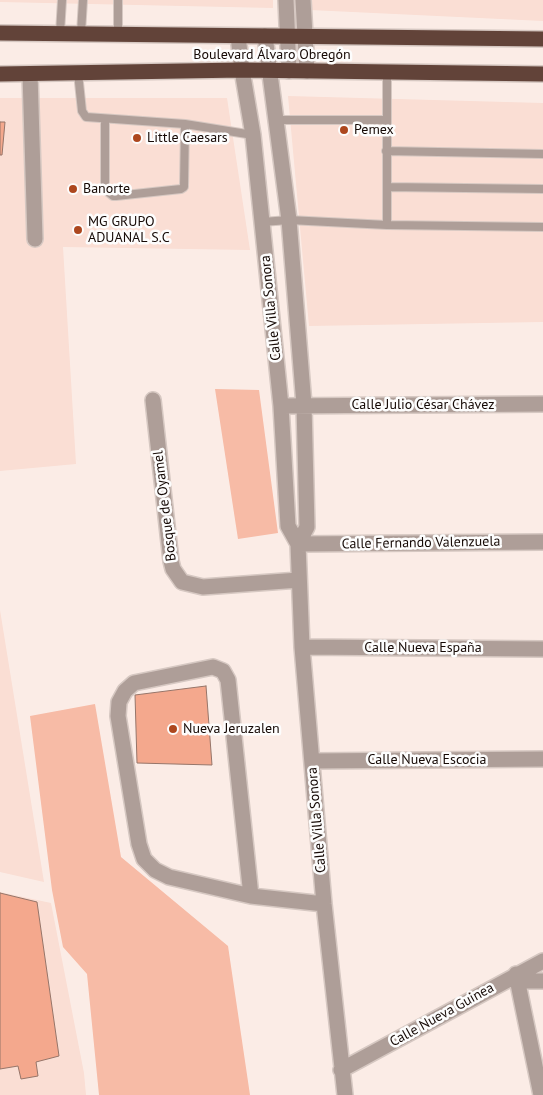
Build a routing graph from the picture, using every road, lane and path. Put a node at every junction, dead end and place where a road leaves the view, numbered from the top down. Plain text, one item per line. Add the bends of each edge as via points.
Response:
1 (62, 0) edge
2 (83, 0) edge
3 (118, 0) edge
4 (286, 0) edge
5 (303, 0) edge
6 (0, 32) edge
7 (60, 33) junction
8 (81, 34) junction
9 (118, 34) junction
10 (238, 36) junction
11 (265, 36) junction
12 (287, 36) junction
13 (305, 37) junction
14 (543, 39) edge
15 (242, 70) junction
16 (269, 71) junction
17 (289, 71) junction
18 (307, 71) junction
19 (387, 71) junction
20 (78, 73) junction
21 (0, 74) edge
22 (30, 74) junction
23 (543, 74) edge
24 (105, 119) junction
25 (275, 120) junction
26 (387, 120) junction
27 (184, 124) junction
28 (253, 136) junction
29 (386, 152) junction
30 (543, 154) edge
31 (387, 187) junction
32 (543, 189) edge
33 (288, 220) junction
34 (262, 222) junction
35 (387, 225) junction
36 (543, 227) edge
37 (35, 239) dead end
38 (153, 400) dead end
39 (543, 404) edge
40 (304, 405) junction
41 (281, 406) junction
42 (543, 542) edge
43 (298, 544) junction
44 (299, 580) junction
45 (302, 647) junction
46 (543, 649) edge
47 (543, 760) edge
48 (312, 761) junction
49 (251, 896) junction
50 (324, 904) junction
51 (543, 960) edge
52 (518, 978) junction
53 (543, 982) edge
54 (341, 1070) junction
55 (345, 1095) edge
56 (541, 1095) edge

1 - 7 lane
2 - 8 lane
3 - 9 lane
4 - 12 street
5 - 13 street
6 - 7 highway, Boulevard Álvaro Obregón
7 - 8 highway, Boulevard Álvaro Obregón
8 - 9 highway, Boulevard Álvaro Obregón
9 - 10 highway, Boulevard Álvaro Obregón
10 - 11 highway, Boulevard Álvaro Obregón
10 - 15 street, Calle Villa Sonora
11 - 12 highway, Boulevard Álvaro Obregón
11 - 16 street, Calle Villa Sonora
12 - 13 highway, Boulevard Álvaro Obregón
12 - 17 street
13 - 14 highway, Boulevard Álvaro Obregón
13 - 18 street
15 - 16 highway, Boulevard Álvaro Obregón
15 - 20 highway, Boulevard Álvaro Obregón
15 - 28 street, Calle Villa Sonora
16 - 17 highway, Boulevard Álvaro Obregón
16 - 25 street, Calle Villa Sonora
17 - 18 highway, Boulevard Álvaro Obregón
18 - 19 highway, Boulevard Álvaro Obregón
19 - 23 highway, Boulevard Álvaro Obregón
19 - 26 lane
20 - 22 highway, Boulevard Álvaro Obregón
20 - 24 lane via 83,114 88,118
21 - 22 highway, Boulevard Álvaro Obregón
22 - 37 street
24 - 27 lane
24 - 27 lane via 105,184 113,196 184,187
25 - 26 lane
25 - 33 street, Calle Villa Sonora
26 - 29 lane
27 - 28 lane
28 - 34 street, Calle Villa Sonora
29 - 30 lane
29 - 31 lane
31 - 32 lane
31 - 35 lane
33 - 34 lane
33 - 35 lane
33 - 40 street, Calle Villa Sonora
34 - 41 street, Calle Villa Sonora
35 - 36 lane
38 - 44 street, Bosque de Oyamel via 171,561 182,582 203,586
39 - 40 street, Calle Julio César Chávez
40 - 41 street, Calle Julio César Chávez
40 - 43 street, Calle Villa Sonora via 307,527
41 - 43 street, Calle Villa Sonora via 288,526
42 - 43 street, Calle Fernando Valenzuela
43 - 44 street, Calle Villa Sonora
44 - 45 street, Calle Villa Sonora
45 - 46 street, Calle Nueva España
45 - 48 street, Calle Villa Sonora
47 - 48 street, Calle Nueva Escocia
48 - 50 street, Calle Villa Sonora
49 - 49 street via 170,877 155,870 144,859 118,716 119,702 134,683 214,667 223,670 228,680
49 - 50 street
50 - 54 street, Calle Villa Sonora
51 - 52 street, Calle Nueva Guinea
52 - 53 street
52 - 54 street, Calle Nueva Guinea
52 - 56 street
54 - 55 street, Calle Villa Sonora

